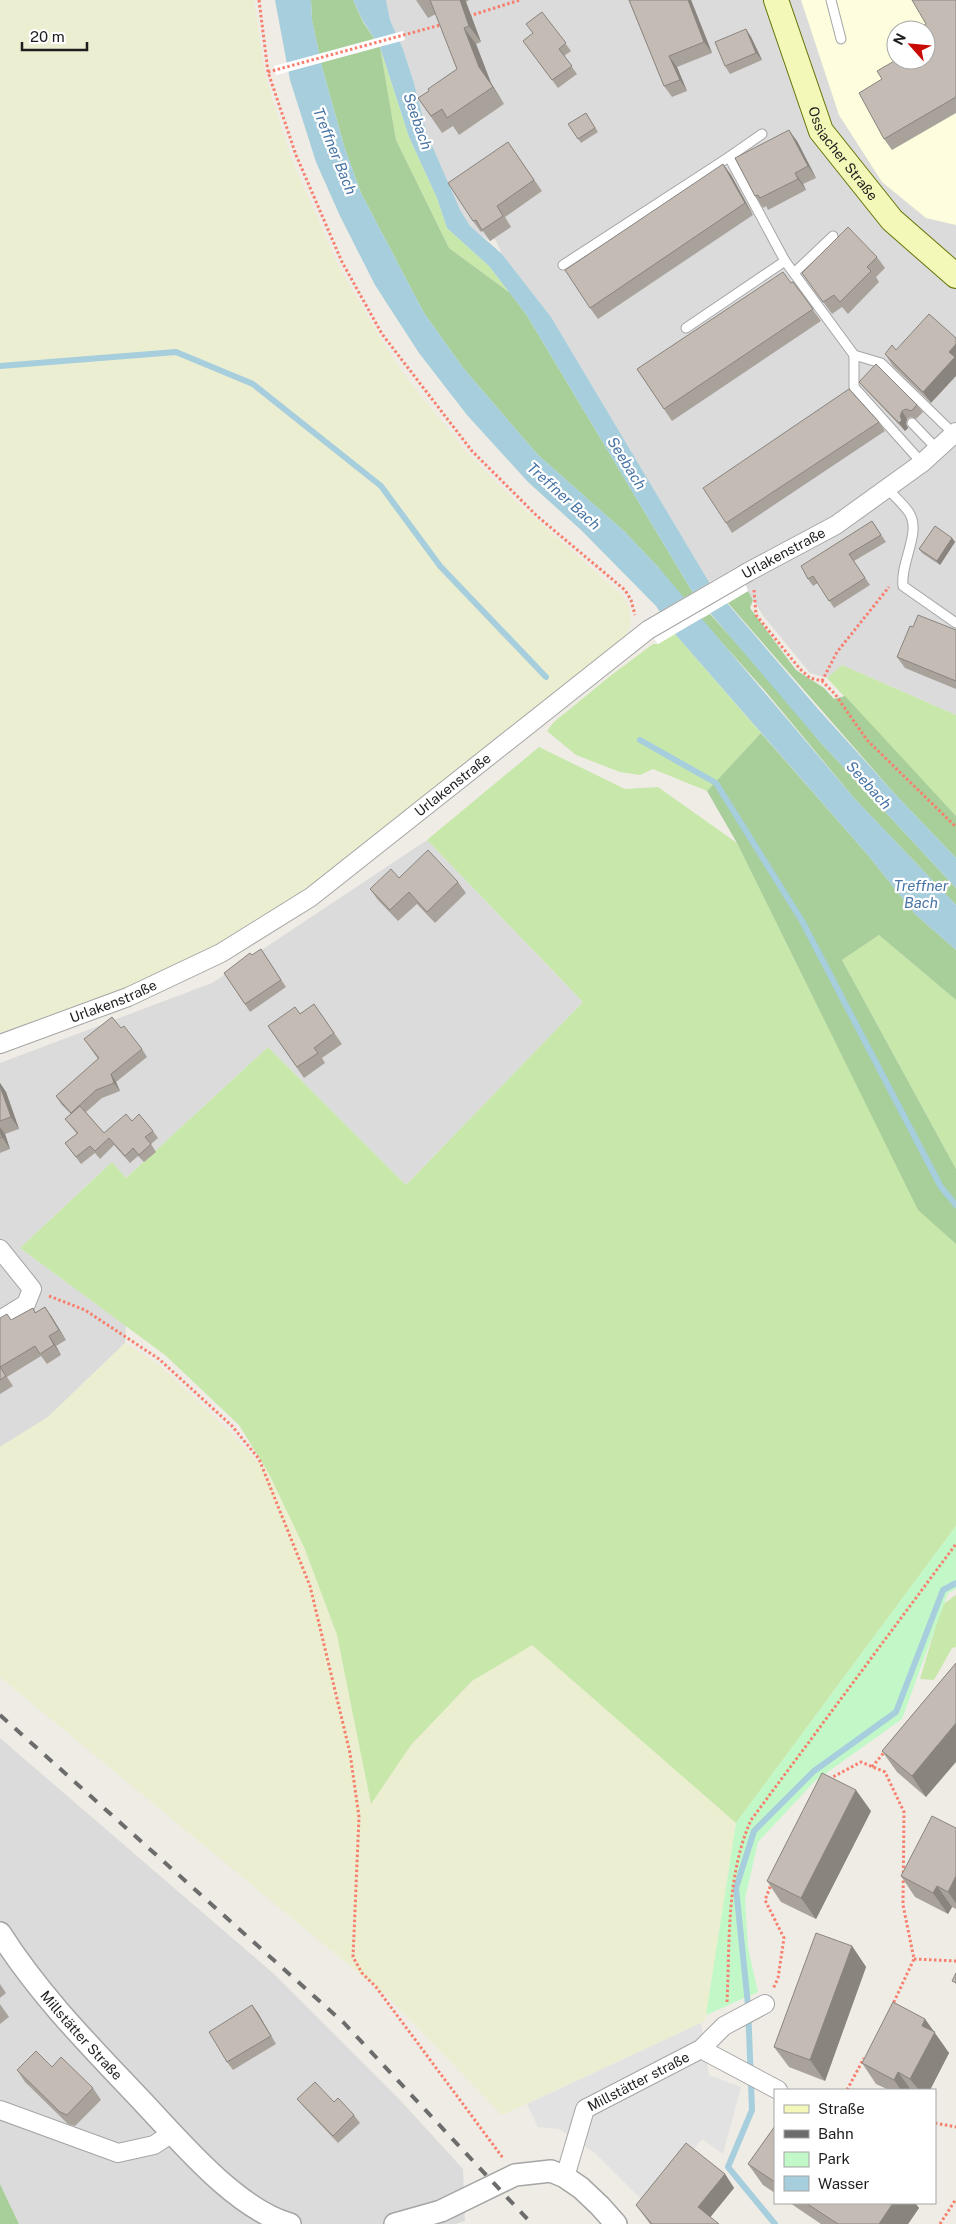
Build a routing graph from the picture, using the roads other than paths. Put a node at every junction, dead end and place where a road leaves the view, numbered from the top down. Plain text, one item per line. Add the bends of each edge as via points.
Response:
1 (776, 0) edge
2 (831, 0) edge
3 (841, 39) dead end
4 (762, 134) dead end
5 (729, 157) junction
6 (833, 236) dead end
7 (785, 261) junction
8 (563, 265) dead end
9 (794, 273) junction
10 (956, 276) edge
11 (686, 328) dead end
12 (854, 355) junction
13 (912, 424) dead end
14 (955, 433) edge
15 (937, 449) junction
16 (922, 463) junction
17 (886, 488) junction
18 (956, 623) edge
19 (0, 1044) edge
20 (0, 1248) edge
21 (0, 1320) edge
22 (0, 1933) edge
23 (765, 2004) road end
24 (701, 2049) junction
25 (772, 2087) edge
26 (0, 2110) edge
27 (172, 2133) junction
28 (565, 2177) junction
29 (255, 2216) edge
30 (290, 2224) edge
31 (395, 2224) edge
32 (616, 2224) edge

1 - 10 main road, Ossiacher Straße via 821,131 892,220
2 - 3 lane
4 - 5 lane
5 - 7 lane
5 - 8 lane
6 - 9 lane
7 - 9 lane
7 - 11 lane
9 - 12 lane
12 - 14 lane, Urlakenstraße via 887,363
12 - 16 lane via 850,389
13 - 15 lane
14 - 15 street, Urlakenstraße
15 - 16 street, Urlakenstraße
16 - 17 street, Urlakenstraße
17 - 18 lane via 909,513 914,529 901,574 902,586
17 - 19 street, Urlakenstraße via 836,525 644,633 310,897 221,953 128,997
20 - 21 street via 32,1289 26,1304
22 - 27 street, Millstätter Straße via 55,2009
23 - 24 street, Millstätter straße via 724,2026
24 - 25 street, Millstätter straße
24 - 28 street, Millstätter straße via 585,2109
26 - 27 street via 118,2153 154,2146
27 - 29 street, Millstätter Straße
28 - 31 street via 551,2171 515,2175 441,2212
28 - 32 street via 594,2200
29 - 30 street, Millstätter Straße

